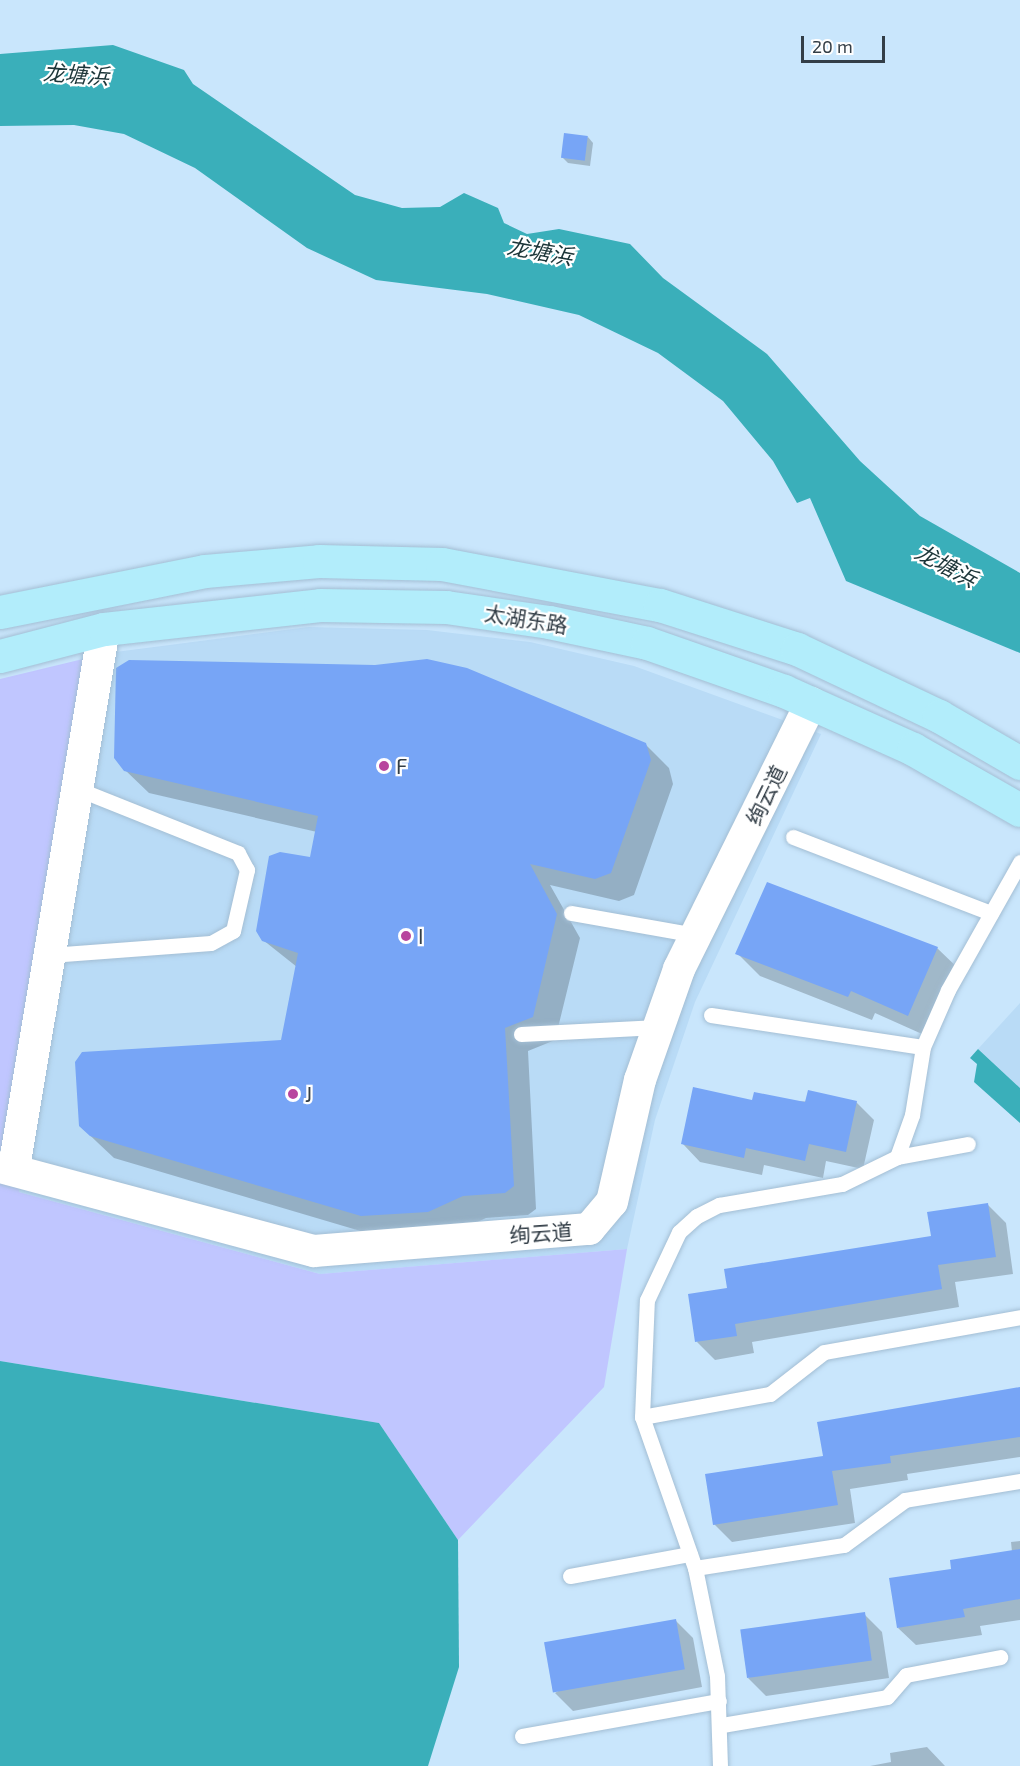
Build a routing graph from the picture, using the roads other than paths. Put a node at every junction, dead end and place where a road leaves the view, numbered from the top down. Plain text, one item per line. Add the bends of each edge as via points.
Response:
1 (0, 612) edge
2 (104, 629) junction
3 (0, 656) edge
4 (811, 703) junction
5 (1020, 764) edge
6 (78, 789) junction
7 (1020, 810) edge
8 (793, 837) dead end
9 (1020, 862) edge
10 (571, 913) dead end
11 (991, 913) junction
12 (696, 935) junction
13 (50, 956) junction
14 (711, 1015) dead end
15 (658, 1027) junction
16 (521, 1034) dead end
17 (923, 1047) junction
18 (968, 1144) dead end
19 (897, 1157) junction
20 (7, 1168) edge
21 (1020, 1317) edge
22 (642, 1418) junction
23 (1020, 1481) edge
24 (692, 1561) junction
25 (570, 1576) dead end
26 (1000, 1657) dead end
27 (719, 1701) junction
28 (722, 1725) junction
29 (522, 1736) dead end
30 (720, 1766) edge

1 - 5 main road, 太湖东路 via 205,571 319,561 442,564 660,605 797,649 939,716
2 - 3 main road, 太湖东路
2 - 4 main road, 太湖东路 via 320,605 446,607 647,643
2 - 6 street
4 - 7 main road, 太湖东路 via 913,749
4 - 12 street, 绚云道
6 - 13 street
6 - 13 lane via 237,853 247,870 233,931 211,943
8 - 11 lane
9 - 11 lane
10 - 12 lane
11 - 17 lane
12 - 15 street, 绚云道
13 - 20 street
14 - 17 lane
15 - 16 lane
15 - 20 street, 绚云道 via 640,1080 612,1202 589,1229 314,1251
17 - 19 lane via 912,1115
18 - 19 lane
19 - 22 lane via 842,1184 719,1205 678,1232 647,1300
21 - 22 lane via 824,1352 770,1394
22 - 24 lane
23 - 24 lane via 905,1500 844,1545
24 - 25 lane
24 - 27 lane
26 - 28 lane via 906,1675 887,1697
27 - 28 lane
27 - 29 lane
28 - 30 lane

